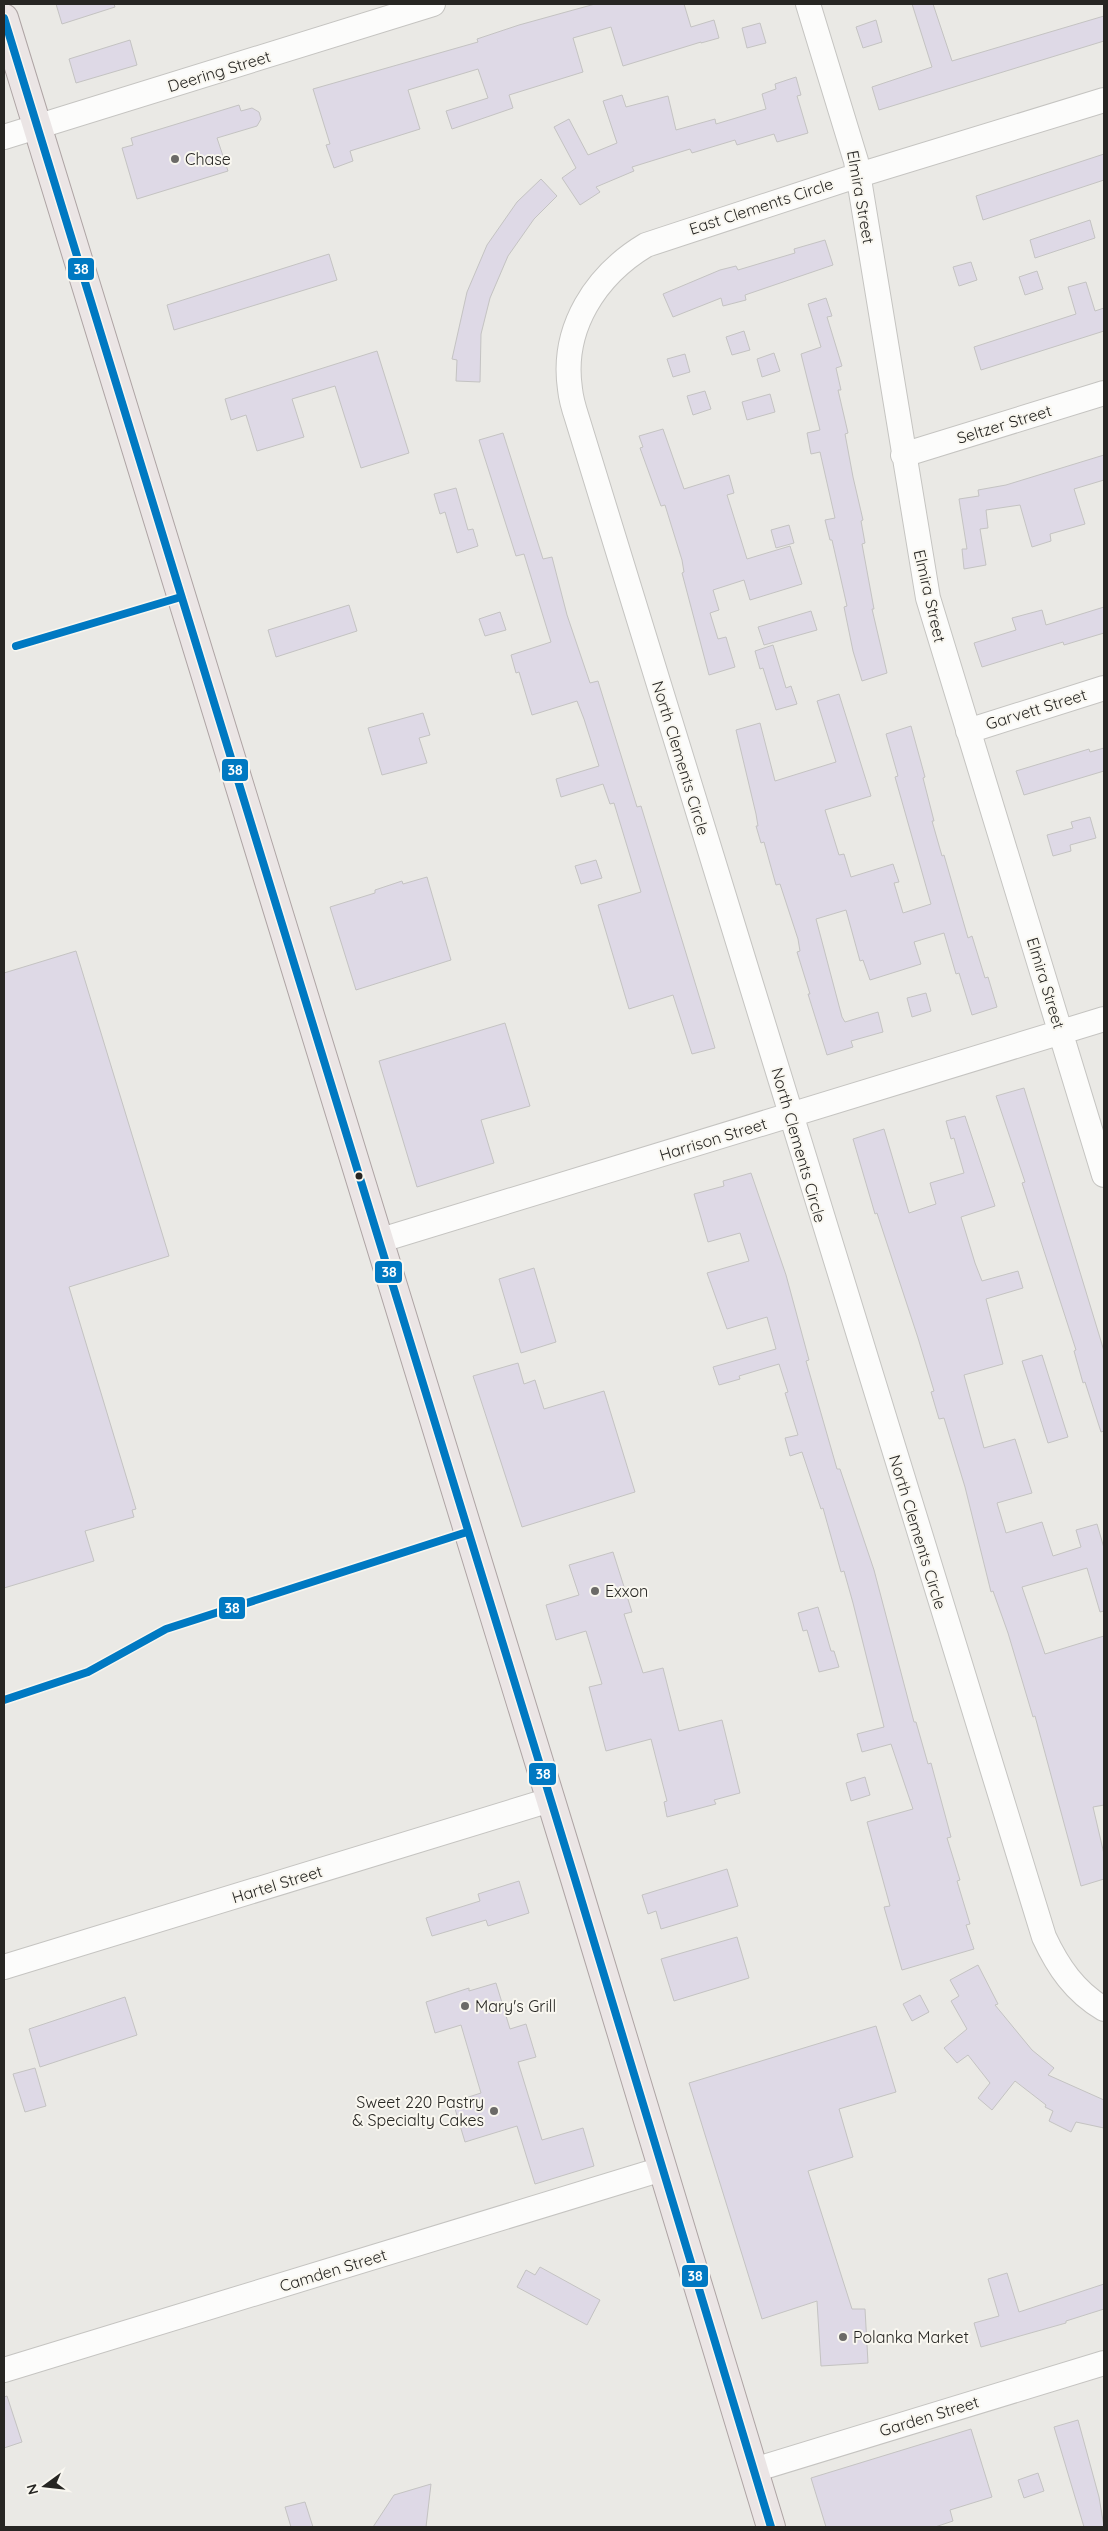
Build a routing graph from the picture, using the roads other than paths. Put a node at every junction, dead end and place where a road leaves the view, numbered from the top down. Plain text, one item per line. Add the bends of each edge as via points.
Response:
1 (433, 4) edge
2 (808, 4) edge
3 (4, 18) edge
4 (1104, 100) edge
5 (37, 127) junction
6 (4, 137) edge
7 (859, 175) junction
8 (602, 281) joint
9 (1104, 393) edge
10 (903, 455) junction
11 (1104, 688) edge
12 (968, 731) junction
13 (1104, 1020) edge
14 (1061, 1033) junction
15 (791, 1114) junction
16 (1104, 1175) edge
17 (378, 1241) junction
18 (550, 1800) junction
19 (4, 1967) edge
20 (1097, 2004) edge
21 (662, 2169) junction
22 (1104, 2363) edge
23 (4, 2370) edge
24 (754, 2470) junction
25 (771, 2527) edge

1 - 5 street, Deering Street
2 - 7 street, Elmira Street
3 - 5 main road
4 - 7 street, East Clements Circle
5 - 6 street, Deering Street
5 - 17 main road
7 - 8 street, East Clements Circle via 663,238 631,254
7 - 10 street, Elmira Street
8 - 15 street, North Clements Circle via 587,302 575,329 569,364 570,388
9 - 10 street, Seltzer Street
10 - 12 street, Elmira Street via 928,598
11 - 12 street, Garvett Street
12 - 14 street, Elmira Street
13 - 14 street, Harrison Street
14 - 15 street, Harrison Street
14 - 16 street, Elmira Street
15 - 17 street, Harrison Street
15 - 20 street, North Clements Circle via 1044,1937 1067,1978
17 - 18 main road
18 - 19 street, Hartel Street
18 - 21 main road
21 - 23 street, Camden Street
21 - 24 main road
22 - 24 street, Garden Street
24 - 25 main road

